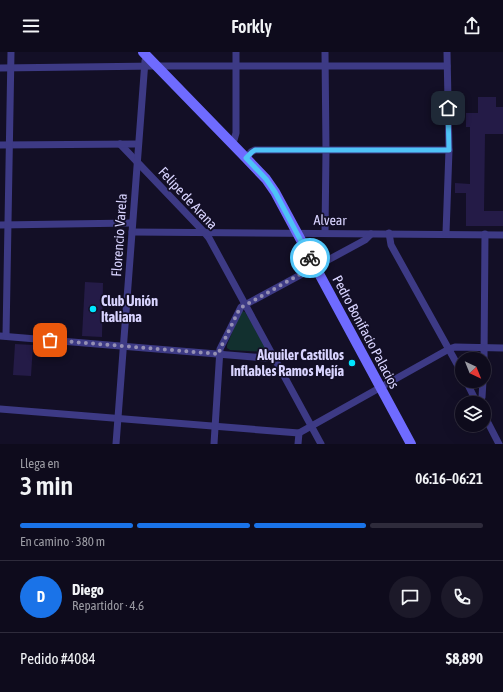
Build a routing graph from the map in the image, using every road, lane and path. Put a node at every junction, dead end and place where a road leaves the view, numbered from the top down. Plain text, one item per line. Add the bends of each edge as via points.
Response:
1 (11, 52) edge
2 (236, 52) edge
3 (325, 52) edge
4 (447, 52) edge
5 (145, 53) edge
6 (144, 66) junction
7 (156, 66) junction
8 (236, 66) junction
9 (325, 66) junction
10 (447, 66) junction
11 (0, 68) edge
12 (11, 68) junction
13 (230, 142) junction
14 (10, 144) junction
15 (120, 144) junction
16 (138, 144) junction
17 (0, 145) edge
18 (326, 150) junction
19 (449, 150) junction
20 (246, 158) junction
21 (137, 161) junction
22 (132, 223) junction
23 (4, 225) edge
24 (132, 232) junction
25 (204, 232) junction
26 (297, 233) junction
27 (325, 233) junction
28 (389, 233) junction
29 (446, 233) junction
30 (371, 234) junction
31 (485, 234) junction
32 (503, 235) edge
33 (315, 266) junction
34 (245, 304) junction
35 (3, 336) edge
36 (124, 346) junction
37 (484, 348) junction
38 (503, 348) edge
39 (449, 349) junction
40 (484, 352) edge
41 (219, 354) junction
42 (274, 356) junction
43 (455, 360) edge
44 (380, 388) junction
45 (0, 409) edge
46 (118, 419) junction
47 (215, 426) junction
48 (311, 426) junction
49 (491, 429) edge
50 (299, 433) junction
51 (116, 444) edge
52 (214, 444) edge
53 (298, 444) edge
54 (321, 444) edge
55 (411, 444) edge
56 (499, 444) edge

1 - 12 street
2 - 8 street
3 - 9 street
4 - 10 street
5 - 6 street, Florencio Varela
5 - 7 street, Pedro Bonifacio Palacios
6 - 7 street
6 - 12 street
6 - 16 street, Florencio Varela
7 - 8 street
7 - 13 street, Pedro Bonifacio Palacios
8 - 9 street
8 - 13 street via 236,133 234,140
9 - 10 street
9 - 18 street
10 - 19 street
11 - 12 street
12 - 14 street
13 - 20 street, Pedro Bonifacio Palacios
14 - 15 street
14 - 17 street
14 - 23 street
15 - 16 street
15 - 21 street, Felipe de Arana
16 - 21 street, Florencio Varela
18 - 19 street
18 - 20 street via 255,150
18 - 27 street
19 - 29 street
20 - 26 street, Pedro Bonifacio Palacios via 275,192
21 - 22 street, Florencio Varela
21 - 25 street, Felipe de Arana
22 - 23 street
22 - 24 street, Florencio Varela
23 - 35 street
24 - 25 street, Alvear
24 - 36 street, Florencio Varela
25 - 26 street, Alvear
25 - 34 street, Felipe de Arana
26 - 27 street, Alvear
26 - 33 street, Pedro Bonifacio Palacios
27 - 30 street, Alvear
28 - 29 street, Alvear
28 - 30 street, Alvear
28 - 39 street via 391,245
29 - 31 street, Alvear
30 - 33 street via 365,240
31 - 32 street, Alvear
31 - 37 street
33 - 34 street
33 - 44 street, Pedro Bonifacio Palacios
34 - 41 street via 238,312
34 - 42 street, Felipe de Arana
35 - 36 street
36 - 41 street
36 - 46 street, Florencio Varela
37 - 38 street
37 - 39 street
37 - 40 street
39 - 43 street
39 - 44 street
41 - 42 street via 265,358
41 - 47 street
42 - 48 street, Felipe de Arana
44 - 48 street
44 - 55 street, Pedro Bonifacio Palacios
45 - 46 street
46 - 47 street
46 - 51 street, Florencio Varela
47 - 50 street
47 - 52 street
48 - 50 street
48 - 54 street, Felipe de Arana
49 - 56 street
50 - 53 street

